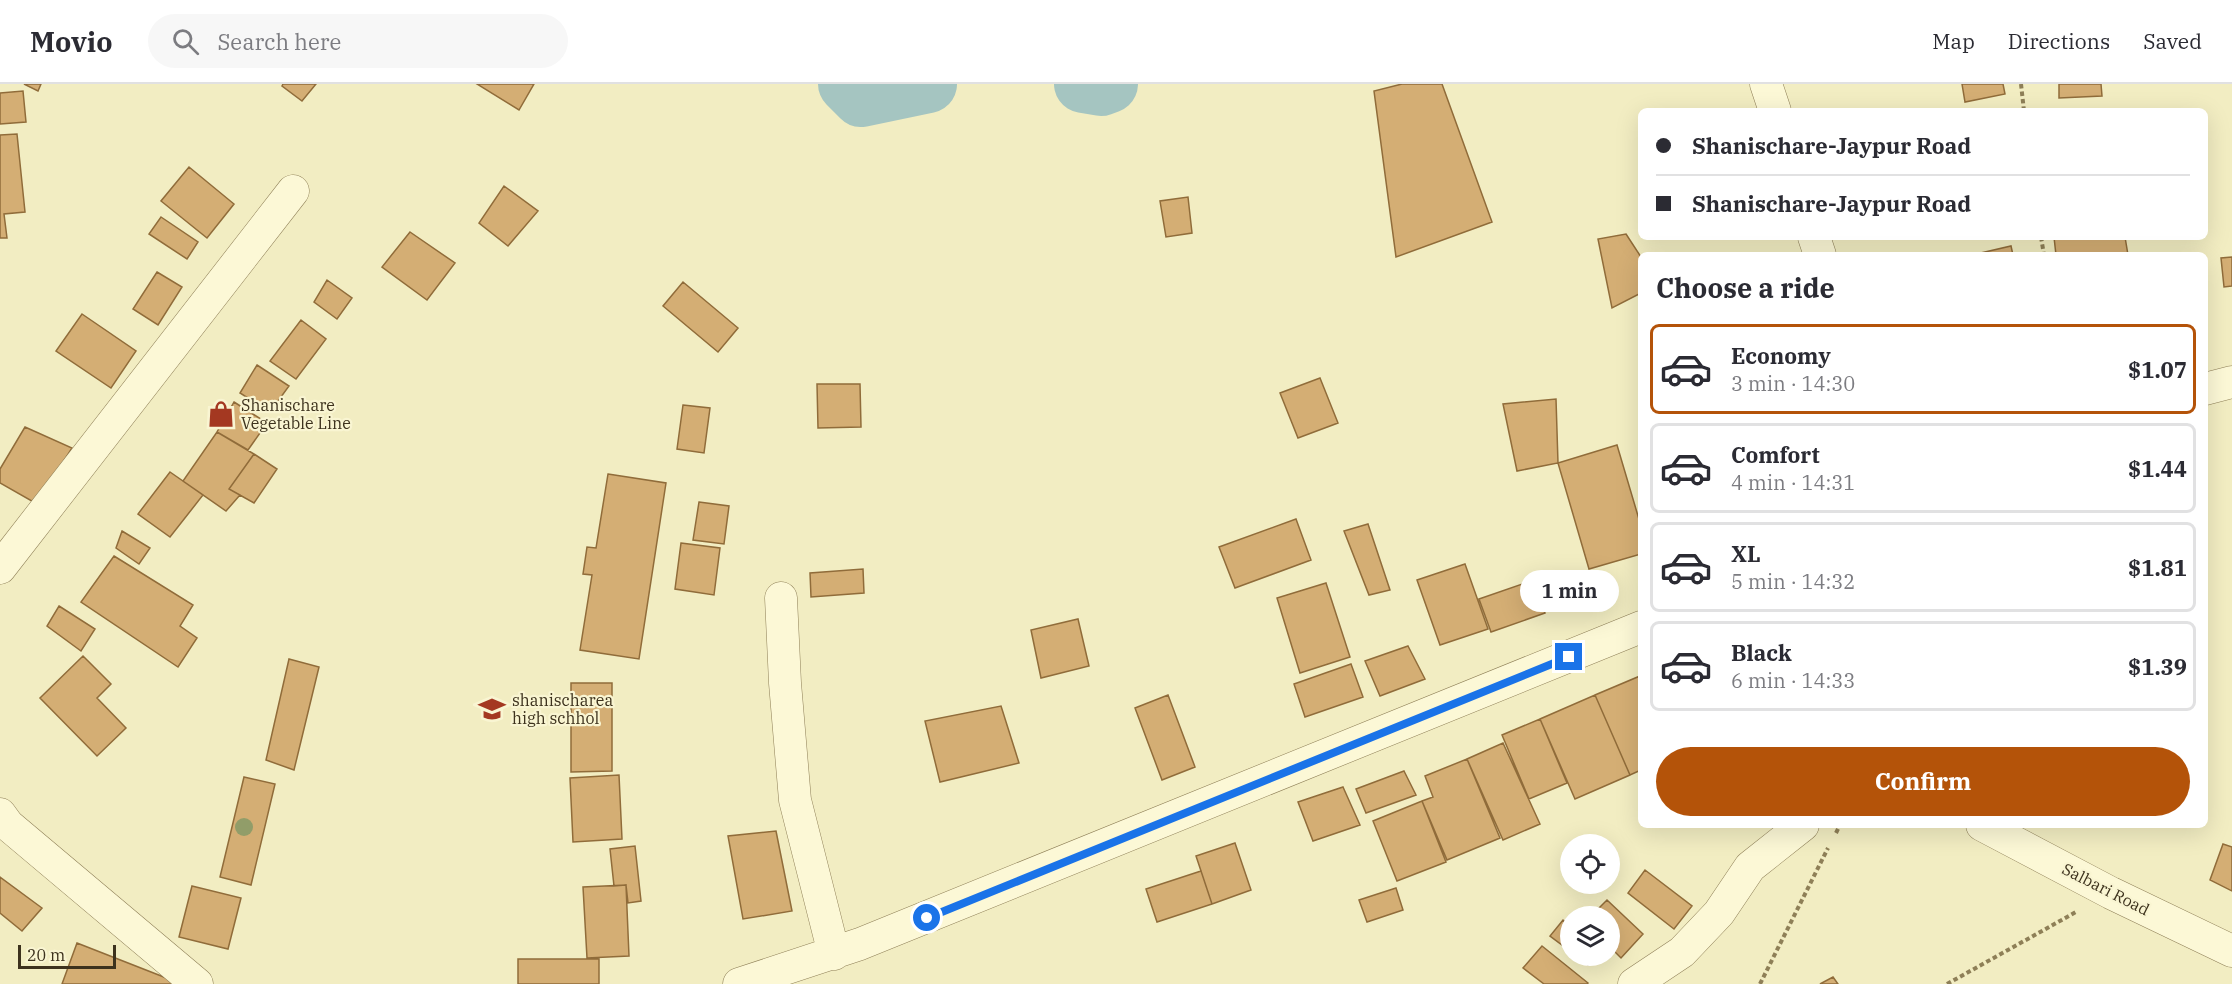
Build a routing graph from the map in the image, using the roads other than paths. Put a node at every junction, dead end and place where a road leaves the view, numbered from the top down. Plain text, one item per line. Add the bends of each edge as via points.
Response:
1 (1767, 84) edge
2 (1774, 108) edge
3 (292, 191) dead end
4 (2232, 382) edge
5 (2208, 388) edge
6 (0, 568) edge
7 (781, 598) dead end
8 (1638, 630) edge
9 (0, 814) edge
10 (1799, 828) edge
11 (1988, 828) edge
12 (2232, 951) edge
13 (834, 954) junction
14 (197, 984) edge
15 (739, 984) edge
16 (1634, 984) edge

1 - 2 street
3 - 6 street
4 - 5 street
7 - 13 street via 795,800
8 - 13 street
9 - 14 street via 8,825
10 - 16 street via 1750,867 1719,913 1682,951
11 - 12 street, Salbari Road
13 - 15 street

